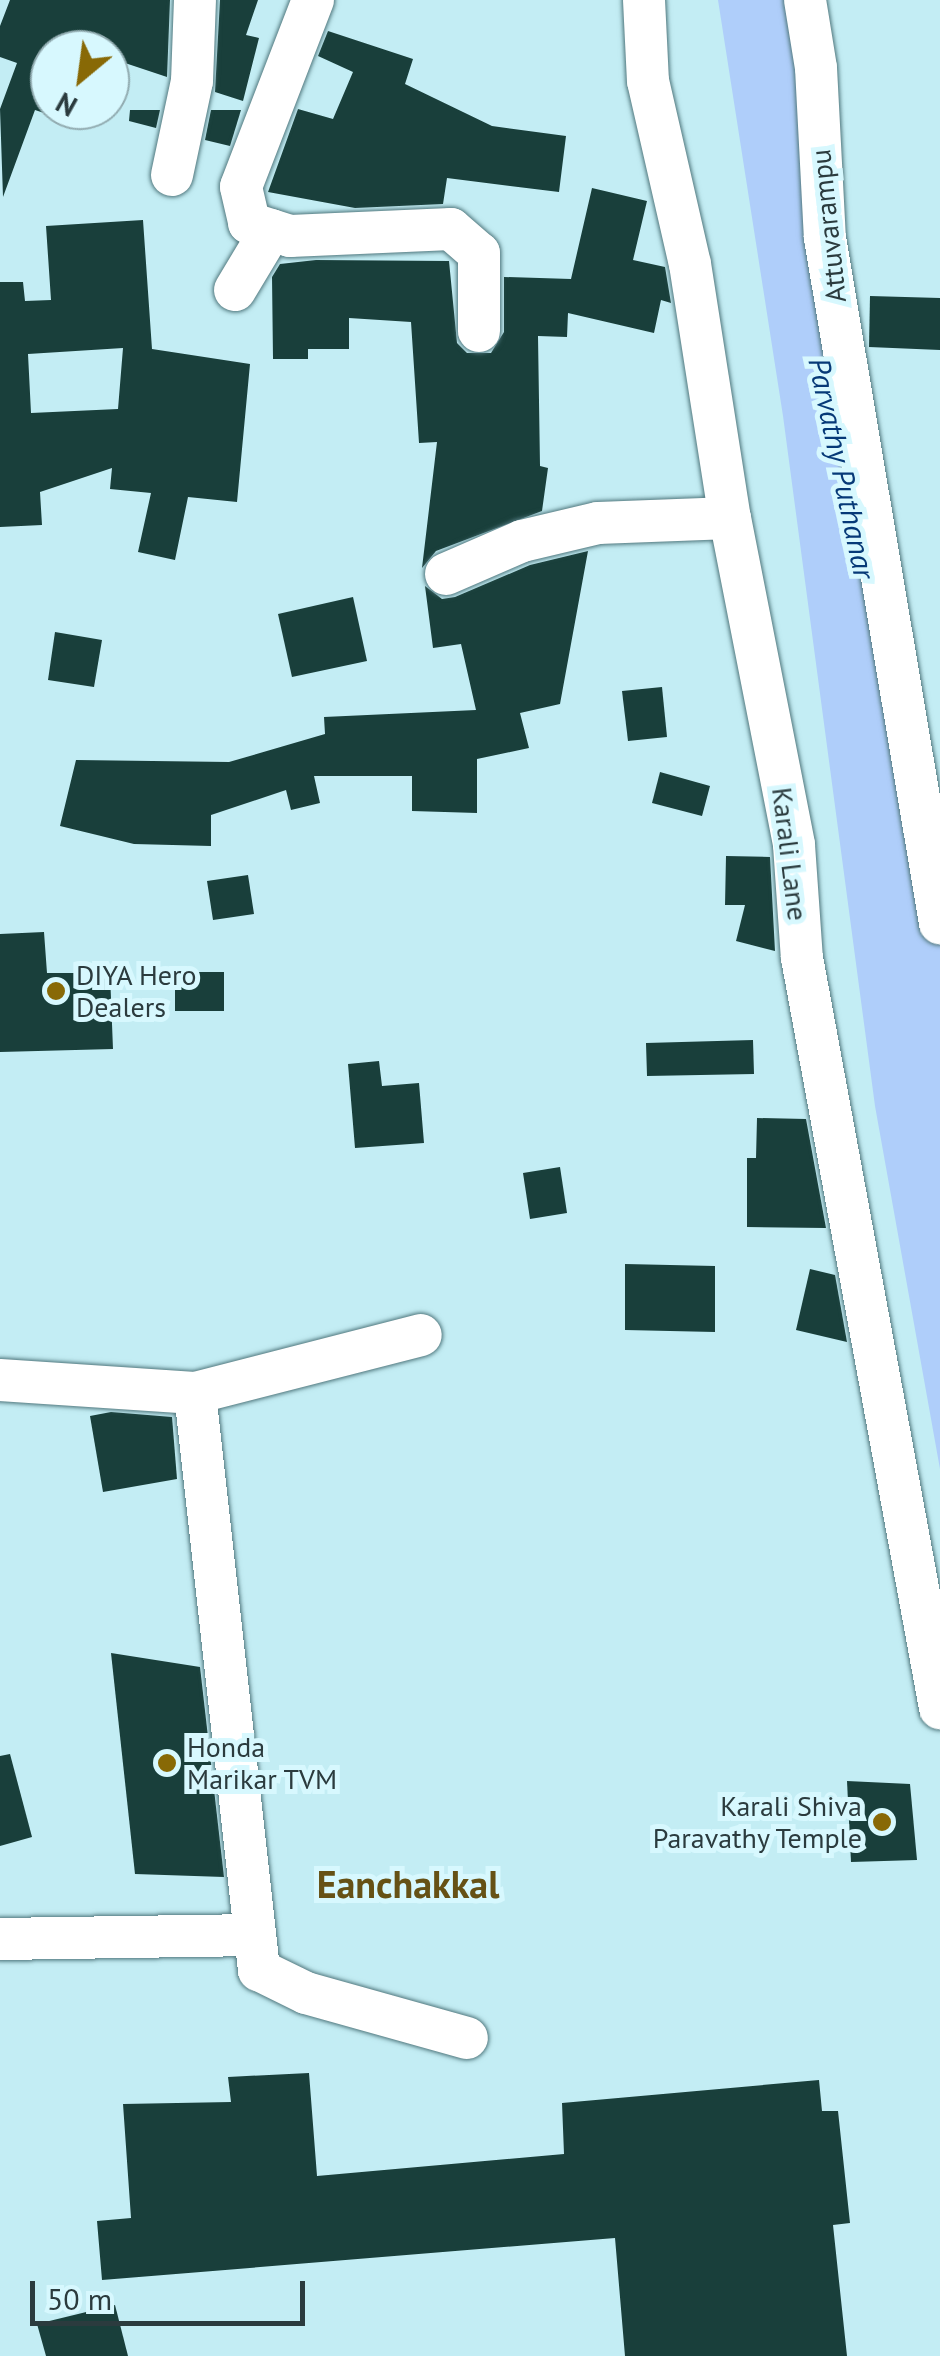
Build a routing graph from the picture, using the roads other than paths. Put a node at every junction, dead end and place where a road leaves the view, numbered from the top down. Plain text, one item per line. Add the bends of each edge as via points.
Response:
1 (195, 0) edge
2 (644, 0) edge
3 (805, 0) edge
4 (301, 4) edge
5 (172, 174) dead end
6 (271, 230) junction
7 (235, 290) dead end
8 (479, 331) dead end
9 (730, 518) junction
10 (446, 574) dead end
11 (940, 924) edge
12 (421, 1335) dead end
13 (0, 1380) edge
14 (194, 1393) junction
15 (940, 1708) edge
16 (255, 1935) junction
17 (0, 1939) edge
18 (467, 2038) dead end

1 - 5 street via 192,81
2 - 9 street, Karali Lane via 648,82 690,264
3 - 11 street, Attuvarampu via 816,68 825,238
4 - 6 street via 241,187 249,223
6 - 7 street
6 - 8 street via 290,236 451,229 479,253
9 - 10 street via 598,523 522,541
9 - 15 street, Karali Lane via 794,844 802,958
12 - 14 street
13 - 14 street
14 - 16 street
16 - 17 street
16 - 18 street via 258,1970 306,1993

